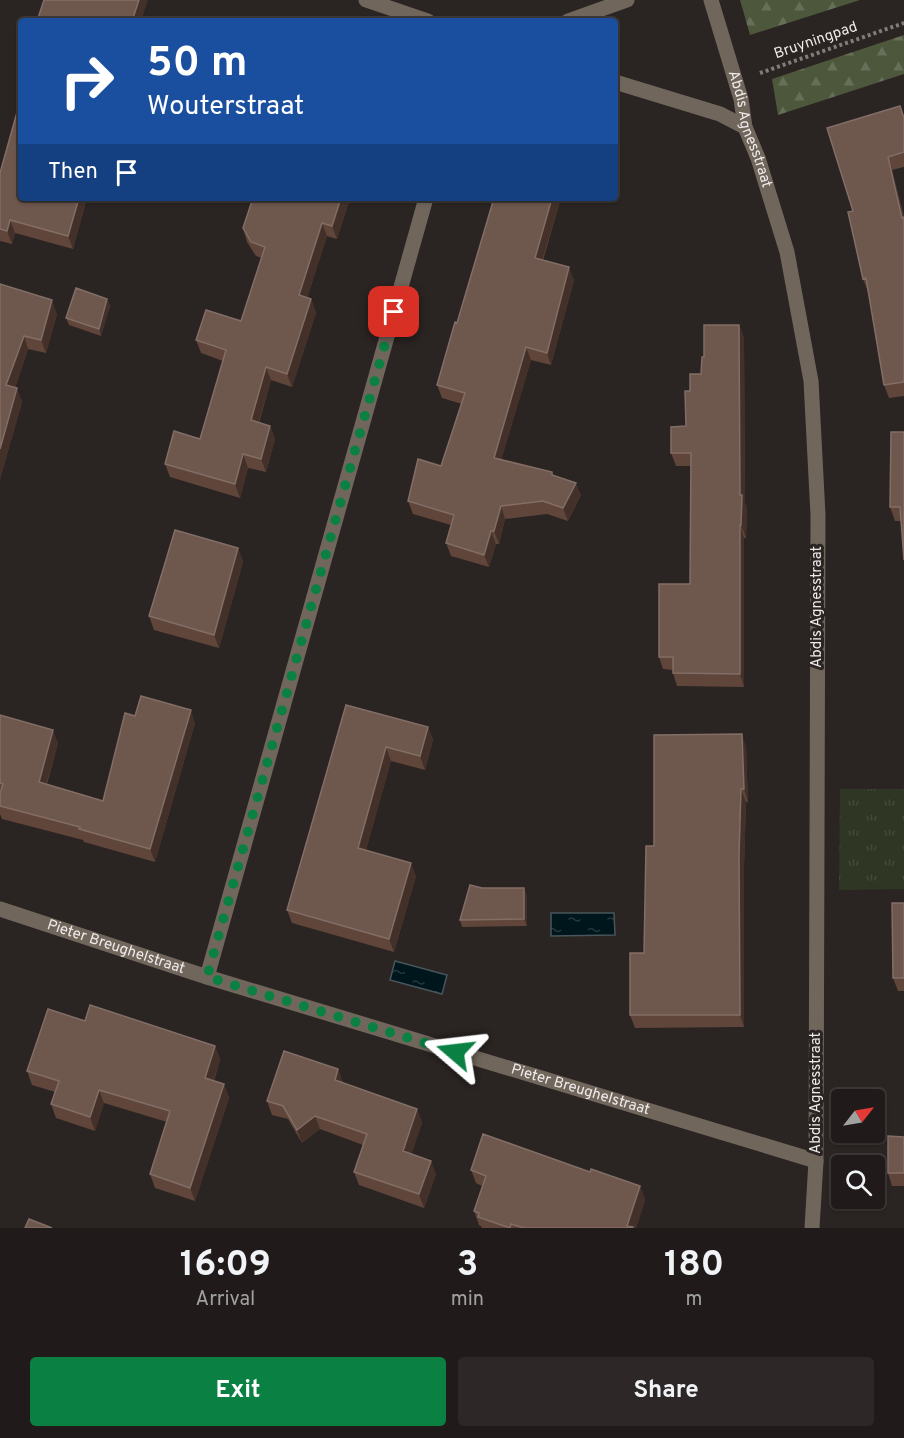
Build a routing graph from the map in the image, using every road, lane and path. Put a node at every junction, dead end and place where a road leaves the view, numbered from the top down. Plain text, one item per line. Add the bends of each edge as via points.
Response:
1 (366, 0) edge
2 (627, 0) edge
3 (711, 0) edge
4 (419, 18) edge
5 (576, 18) edge
6 (904, 23) edge
7 (736, 81) junction
8 (618, 82) edge
9 (745, 127) junction
10 (425, 201) edge
11 (0, 909) edge
12 (207, 977) junction
13 (816, 1161) junction
14 (812, 1228) edge

1 - 4 street
2 - 5 street
3 - 7 street, Abdis Agnesstraat
6 - 7 path, Bruyningpad
7 - 9 street, Abdis Agnesstraat
8 - 9 street via 720,114
9 - 13 street, Abdis Agnesstraat via 787,252 811,381 816,447
10 - 12 street
11 - 12 street, Pieter Breughelstraat
12 - 13 street, Pieter Breughelstraat
13 - 14 street, Abdis Agnesstraat

